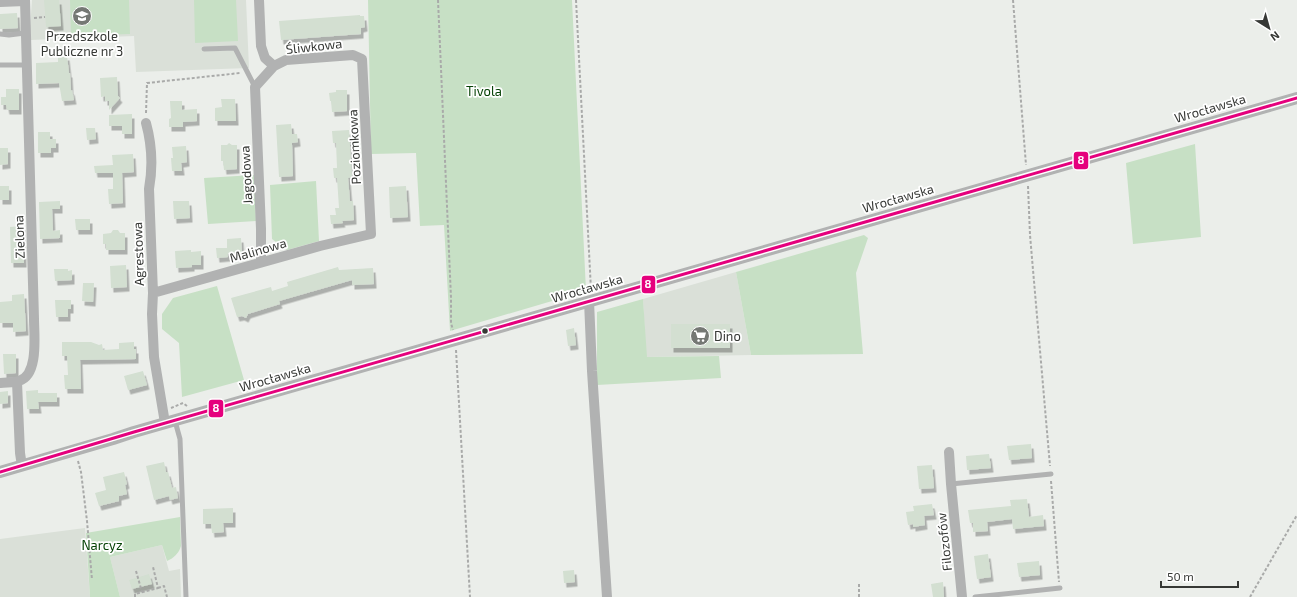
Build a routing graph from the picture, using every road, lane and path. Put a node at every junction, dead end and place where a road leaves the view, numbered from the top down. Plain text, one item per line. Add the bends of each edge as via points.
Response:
1 (259, 0) edge
2 (438, 0) edge
3 (576, 0) edge
4 (1013, 0) edge
5 (25, 1) edge
6 (0, 2) edge
7 (45, 17) dead end
8 (30, 18) dead end
9 (25, 33) junction
10 (0, 34) edge
11 (204, 49) dead end
12 (362, 59) joint
13 (0, 65) edge
14 (26, 65) junction
15 (274, 66) junction
16 (247, 72) junction
17 (255, 87) junction
18 (1297, 98) edge
19 (146, 123) joint
20 (1027, 176) junction
21 (371, 234) joint
22 (261, 262) junction
23 (153, 293) junction
24 (590, 301) junction
25 (455, 340) junction
26 (17, 382) junction
27 (0, 383) edge
28 (170, 422) junction
29 (75, 450) junction
30 (949, 452) dead end
31 (22, 466) junction
32 (0, 472) edge
33 (1051, 474) junction
34 (951, 484) junction
35 (1297, 515) edge
36 (153, 567) dead end
37 (136, 571) dead end
38 (92, 580) dead end
39 (859, 584) dead end
40 (158, 588) junction
41 (1060, 588) joint
42 (142, 592) junction
43 (136, 597) edge
44 (167, 597) edge
45 (186, 597) edge
46 (470, 597) edge
47 (607, 597) edge
48 (860, 597) edge
49 (962, 597) edge
50 (975, 597) edge
51 (1250, 597) edge

1 - 15 street via 261,46 265,58
2 - 25 path via 451,323
3 - 24 path
4 - 20 path
5 - 6 street
5 - 9 street, Zielona
7 - 8 path
9 - 10 lane
9 - 14 street, Zielona
11 - 16 lane via 235,48
12 - 15 street, Śliwkowa via 353,56 286,60
12 - 21 street, Poziomkowa
13 - 14 lane
14 - 26 street, Zielona via 34,352 29,373
15 - 17 street, Śliwkowa
16 - 17 lane
16 - 19 path via 147,83
17 - 22 street, Jagodowa
18 - 20 street, Wrocławska
19 - 23 street, Agrestowa via 151,141 152,173 149,197
20 - 24 street, Wrocławska
20 - 33 path
21 - 22 street, Malinowa
22 - 23 street, Malinowa
23 - 28 street, Agrestowa via 154,357
24 - 25 street, Wrocławska
24 - 47 street
25 - 28 street, Wrocławska
25 - 46 path
26 - 27 street
26 - 31 street
28 - 29 street, Wrocławska
28 - 45 lane via 180,440
29 - 31 street, Wrocławska
29 - 38 path via 82,479
30 - 34 street, Filozofów
31 - 32 street, Wrocławska
33 - 34 lane
33 - 41 path
34 - 49 street, Filozofów
35 - 51 path
36 - 40 path
37 - 42 path
39 - 48 path
40 - 42 path
40 - 44 path via 164,586
41 - 50 lane
42 - 43 path via 135,594

